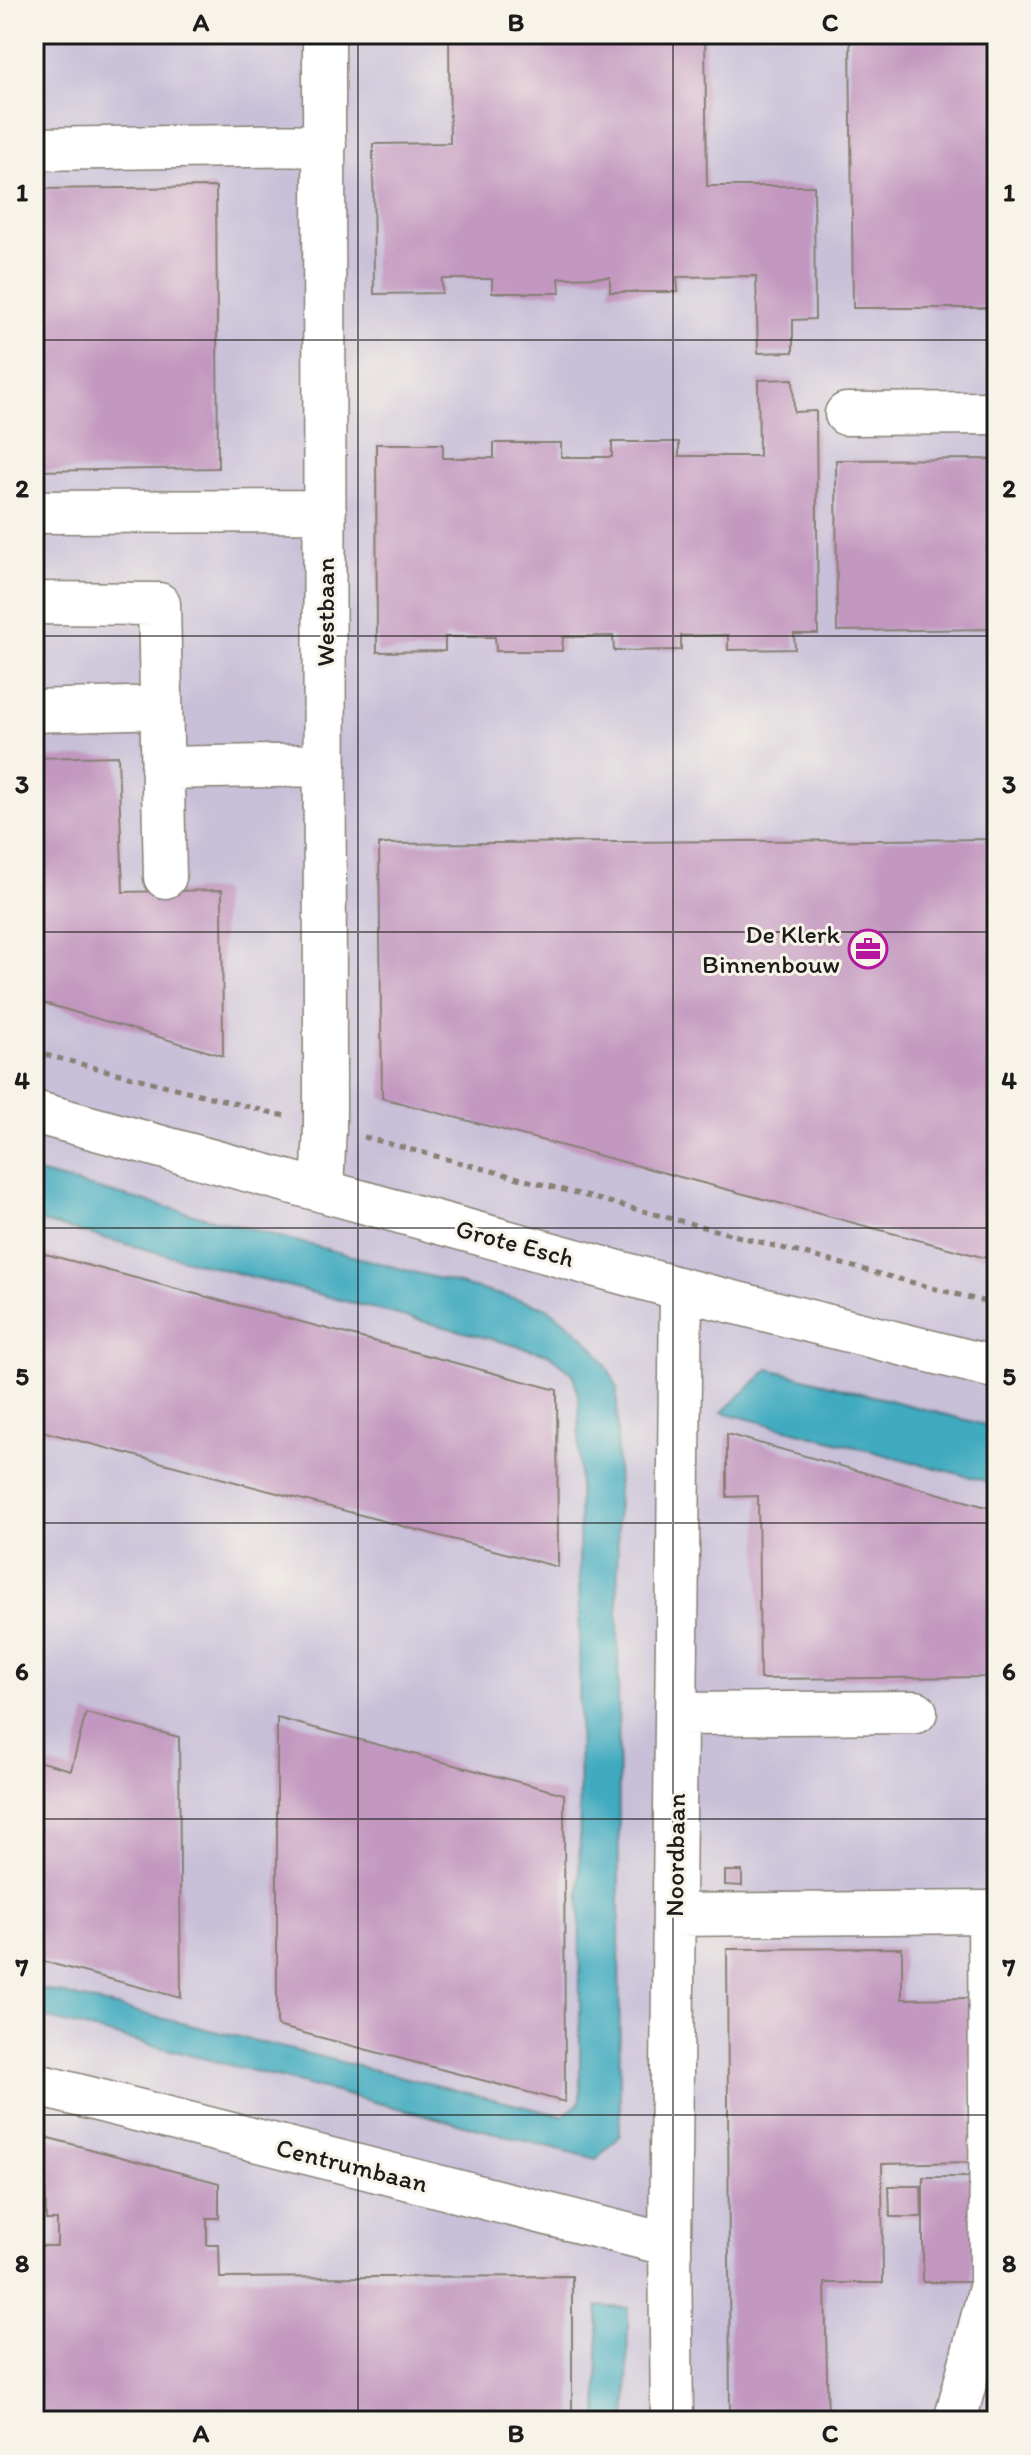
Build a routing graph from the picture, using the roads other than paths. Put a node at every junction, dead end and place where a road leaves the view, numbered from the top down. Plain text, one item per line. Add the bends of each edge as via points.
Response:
1 (324, 34) edge
2 (325, 145) junction
3 (34, 149) edge
4 (997, 413) edge
5 (846, 414) dead end
6 (325, 511) junction
7 (34, 512) edge
8 (34, 603) edge
9 (161, 707) junction
10 (34, 711) edge
11 (325, 765) junction
12 (162, 768) junction
13 (165, 877) dead end
14 (34, 1112) edge
15 (322, 1191) junction
16 (681, 1289) junction
17 (997, 1368) edge
18 (916, 1712) dead end
19 (676, 1714) junction
20 (674, 1915) junction
21 (34, 2084) edge
22 (670, 2245) junction
23 (672, 2421) edge
24 (955, 2421) edge

1 - 2 street, Westbaan
2 - 3 street
2 - 6 street, Westbaan
4 - 5 street
6 - 7 street
6 - 11 street, Westbaan
8 - 9 street via 159,604
9 - 10 street
9 - 12 street
11 - 12 street
11 - 15 street, Westbaan
12 - 13 street
14 - 15 street, Grote Esch
15 - 16 street, Grote Esch
16 - 17 street, Grote Esch
16 - 19 street, Noordbaan
18 - 19 street
19 - 20 street, Noordbaan
20 - 22 street, Noordbaan
20 - 24 street via 989,1912 991,2284
21 - 22 street, Centrumbaan
22 - 23 street, Noordbaan

